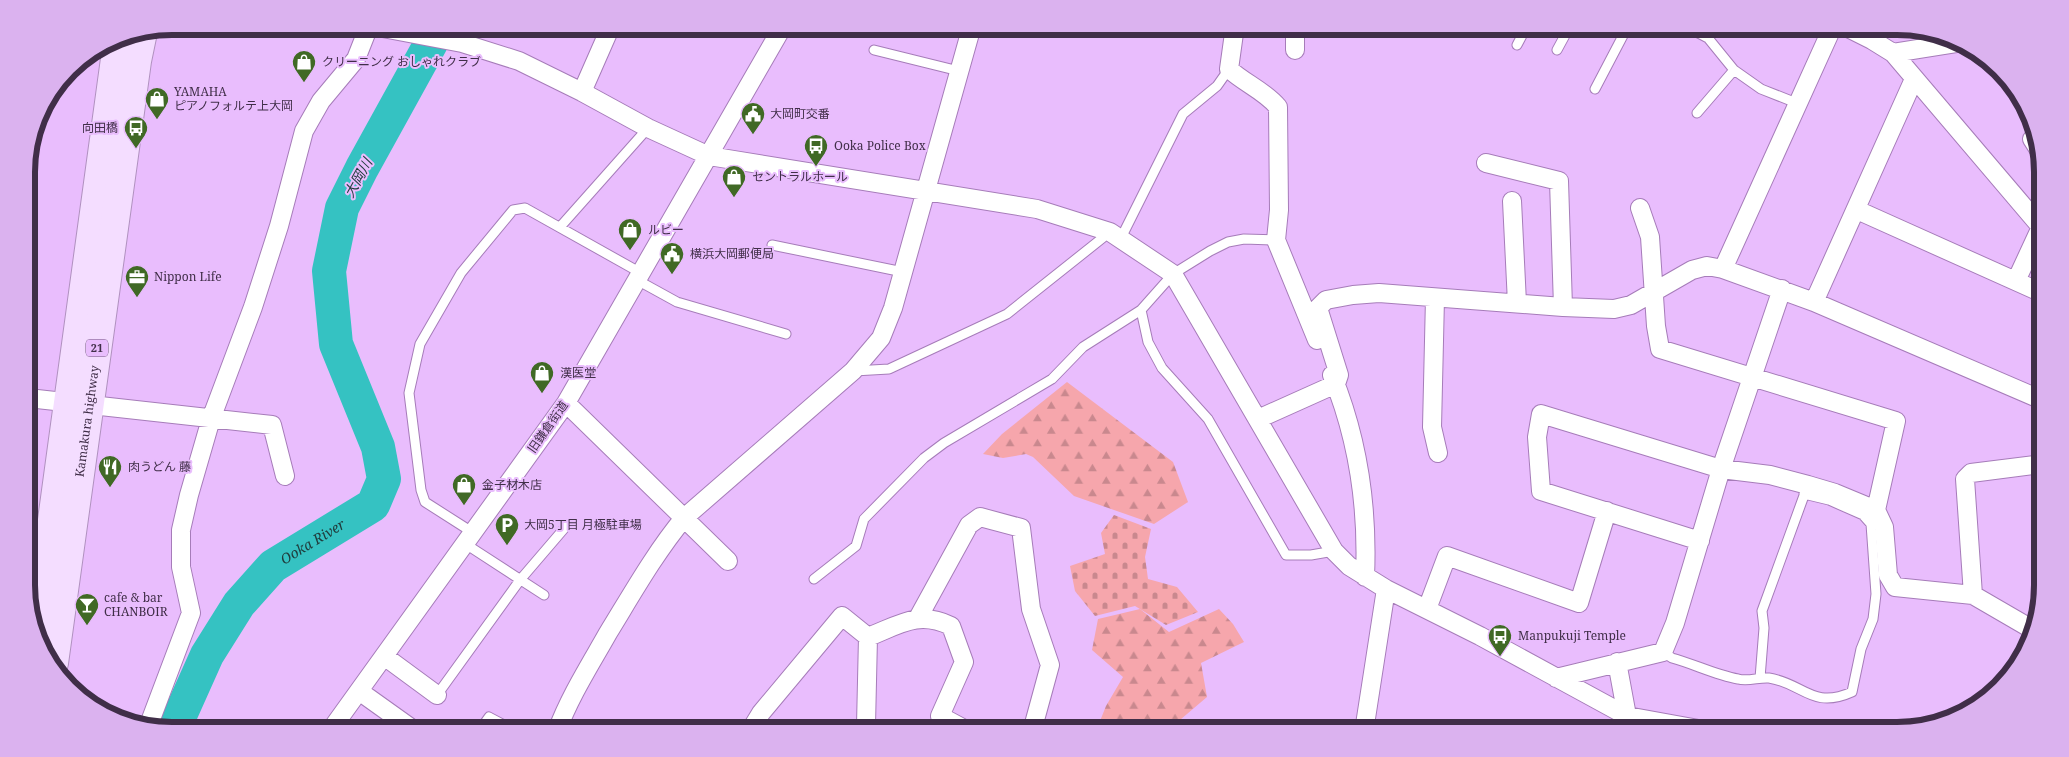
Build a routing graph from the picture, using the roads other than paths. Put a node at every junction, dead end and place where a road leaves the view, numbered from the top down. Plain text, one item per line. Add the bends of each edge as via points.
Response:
1 (366, 35) edge
2 (418, 35) edge
3 (607, 35) edge
4 (778, 35) edge
5 (969, 35) edge
6 (1234, 35) edge
7 (1295, 35) edge
8 (1522, 35) edge
9 (1565, 35) edge
10 (1623, 35) edge
11 (1702, 35) edge
12 (1829, 35) edge
13 (1862, 35) edge
14 (142, 39) edge
15 (1947, 44) edge
16 (1517, 45) dead end
17 (117, 47) edge
18 (874, 50) dead end
19 (1296, 50) dead end
20 (1557, 50) dead end
21 (1893, 53) junction
22 (1229, 69) junction
23 (1734, 70) junction
24 (959, 71) junction
25 (1914, 79) junction
26 (1595, 89) dead end
27 (582, 92) junction
28 (1799, 104) junction
29 (1697, 113) dead end
30 (648, 128) junction
31 (709, 156) junction
32 (1486, 163) dead end
33 (926, 191) junction
34 (1512, 201) dead end
35 (1640, 208) dead end
36 (1857, 210) junction
37 (2034, 219) edge
38 (560, 227) junction
39 (1115, 235) junction
40 (1276, 240) junction
41 (2034, 242) edge
42 (772, 245) dead end
43 (1723, 269) junction
44 (903, 272) junction
45 (1174, 274) junction
46 (639, 277) junction
47 (2016, 281) junction
48 (1782, 289) junction
49 (2034, 289) edge
50 (1653, 293) junction
51 (1434, 298) junction
52 (1814, 302) junction
53 (1517, 304) junction
54 (1564, 307) junction
55 (1141, 310) junction
56 (786, 334) dead end
57 (853, 371) junction
58 (1752, 377) junction
59 (1336, 384) junction
60 (2034, 397) edge
61 (35, 399) edge
62 (566, 403) junction
63 (78, 404) junction
64 (211, 419) junction
65 (1258, 419) junction
66 (1438, 453) dead end
67 (2034, 465) edge
68 (1721, 469) junction
69 (285, 476) dead end
70 (1806, 489) junction
71 (1876, 510) junction
72 (1607, 512) junction
73 (684, 518) junction
74 (568, 524) dead end
75 (468, 538) junction
76 (1700, 540) junction
77 (1334, 551) junction
78 (728, 561) dead end
79 (1365, 577) junction
80 (814, 578) dead end
81 (520, 580) junction
82 (1386, 589) junction
83 (544, 595) dead end
84 (1973, 595) junction
85 (1427, 609) junction
86 (39, 617) edge
87 (918, 618) junction
88 (2027, 627) edge
89 (868, 637) junction
90 (1663, 652) junction
91 (55, 655) edge
92 (384, 656) junction
93 (1617, 662) junction
94 (1556, 678) junction
95 (1760, 678) junction
96 (359, 691) junction
97 (437, 695) joint
98 (151, 720) edge
99 (337, 722) edge
100 (402, 722) edge
101 (485, 722) edge
102 (499, 722) edge
103 (560, 722) edge
104 (756, 722) edge
105 (866, 722) edge
106 (951, 722) edge
107 (1034, 722) edge
108 (1365, 722) edge
109 (1625, 722) edge
110 (1627, 722) edge

1 - 64 street via 356,59 321,101 304,130 253,307
2 - 27 street via 462,43 519,61
3 - 27 street
4 - 31 street, 旧鎌倉街道
5 - 24 street
6 - 22 street
7 - 19 street
8 - 16 lane
9 - 20 lane
10 - 26 lane
11 - 23 lane
12 - 28 street
13 - 21 street
14 - 63 main road, Kamakura highway / 21
15 - 21 street
17 - 63 main road, Kamakura highway / 21
18 - 24 lane
21 - 25 street
22 - 39 lane via 1217,86 1183,114
22 - 40 street via 1278,107
23 - 28 lane via 1761,89
23 - 29 lane
24 - 33 street
25 - 36 street
25 - 37 street
27 - 30 street
28 - 43 street
30 - 31 street
30 - 38 lane
31 - 33 street
31 - 46 street, 旧鎌倉街道
32 - 54 street via 1559,180
33 - 39 street via 1037,210
33 - 44 street
34 - 53 street
35 - 50 street via 1650,237
36 - 47 street
36 - 52 street
38 - 46 lane
38 - 75 lane via 525,208 514,210 461,273 420,344 410,392 421,490 425,502
39 - 45 street
39 - 57 lane via 1007,314 889,368
40 - 45 lane via 1228,242
40 - 59 street
41 - 47 street
42 - 44 lane
43 - 48 street
43 - 50 street via 1708,266 1692,270
44 - 57 street via 881,338
45 - 55 lane
45 - 65 street
46 - 56 lane via 677,302
46 - 62 street, 旧鎌倉街道
47 - 49 street
48 - 52 street
48 - 58 street
50 - 54 street via 1631,305 1614,309
50 - 58 street via 1660,349
51 - 53 street
51 - 59 street via 1379,293 1326,300 1318,308 1339,375
51 - 66 street via 1432,428
52 - 60 street
53 - 54 street
55 - 77 lane via 1148,342 1162,368 1208,419 1286,555
55 - 80 lane via 1083,347 1052,379 924,458 864,519 856,546
57 - 73 street
58 - 68 street
58 - 71 street via 1896,421
59 - 65 street
59 - 79 street via 1349,421 1364,501
61 - 63 street
62 - 73 street
62 - 75 street, 旧鎌倉街道
63 - 64 street
63 - 86 main road, Kamakura highway / 21
63 - 91 main road, Kamakura highway / 21
64 - 69 street via 272,425
64 - 98 street via 181,530 181,567 191,613
65 - 77 street
67 - 84 street via 1971,473 1965,479
68 - 70 street via 1770,476
68 - 72 street via 1541,414 1538,437 1541,491
68 - 76 street
70 - 71 street via 1836,493
70 - 95 lane via 1762,611 1764,628
70 - 95 lane via 1863,515 1871,524 1876,594 1873,619 1861,649 1852,692 1839,698 1812,697 1787,683
71 - 84 street via 1884,527 1888,575 1895,587
72 - 76 street
72 - 85 street via 1579,604 1446,556
73 - 78 street
73 - 103 street via 620,613 580,680
74 - 81 lane
75 - 81 lane
75 - 92 street, 旧鎌倉街道
76 - 90 street
77 - 79 street
79 - 82 street
81 - 83 lane
81 - 97 lane
82 - 85 street
82 - 108 street
84 - 88 street
85 - 94 street
87 - 89 street
87 - 106 street via 938,620 951,626 964,662 940,716
87 - 107 street via 969,525 980,517 1021,528 1031,609 1050,665
89 - 104 street via 842,616
89 - 105 street
90 - 93 street
90 - 95 lane via 1672,658 1740,680
92 - 96 street, 旧鎌倉街道
92 - 97 street
93 - 94 street
93 - 110 street
94 - 109 street
96 - 99 street, 旧鎌倉街道
96 - 100 street
101 - 102 lane via 489,716

